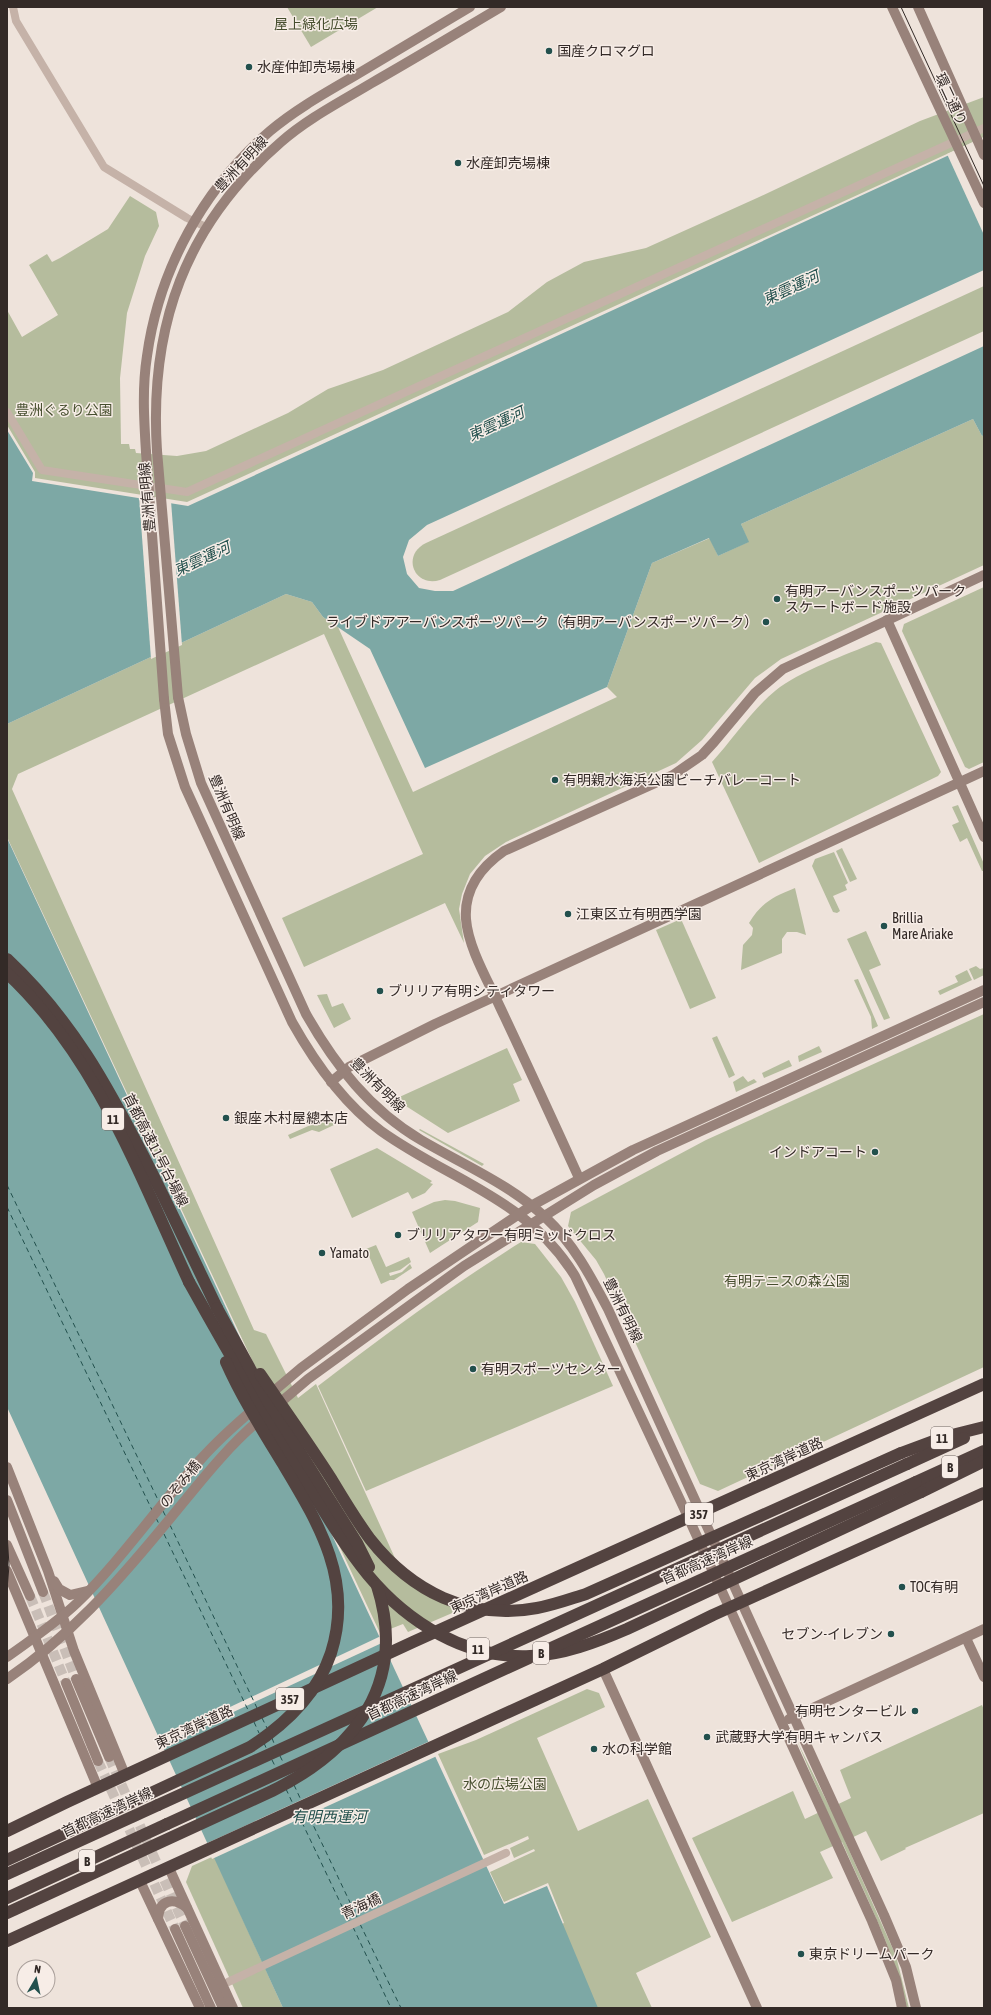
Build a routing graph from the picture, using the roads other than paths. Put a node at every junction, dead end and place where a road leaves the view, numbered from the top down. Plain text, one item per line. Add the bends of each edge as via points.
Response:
1 (13, 7) edge
2 (470, 7) edge
3 (501, 7) edge
4 (892, 7) edge
5 (918, 7) edge
6 (984, 128) edge
7 (984, 155) edge
8 (984, 203) edge
9 (194, 222) junction
10 (206, 227) junction
11 (7, 412) edge
12 (984, 575) edge
13 (887, 620) junction
14 (186, 734) junction
15 (176, 764) junction
16 (984, 771) edge
17 (959, 784) junction
18 (984, 836) edge
19 (7, 959) edge
20 (7, 973) edge
21 (984, 990) edge
22 (495, 996) junction
23 (984, 1002) edge
24 (343, 1071) junction
25 (331, 1082) junction
26 (579, 1178) junction
27 (531, 1206) junction
28 (518, 1214) junction
29 (544, 1216) junction
30 (531, 1223) junction
31 (189, 1282) junction
32 (217, 1308) junction
33 (984, 1384) edge
34 (984, 1428) edge
35 (984, 1451) edge
36 (904, 1458) junction
37 (984, 1461) edge
38 (7, 1467) edge
39 (918, 1487) junction
40 (984, 1493) edge
41 (7, 1500) edge
42 (701, 1513) junction
43 (689, 1519) junction
44 (7, 1545) edge
45 (48, 1570) junction
46 (7, 1571) edge
47 (43, 1592) tunnel mouth
48 (30, 1596) tunnel mouth
49 (77, 1598) junction
50 (741, 1602) junction
51 (729, 1608) junction
52 (62, 1617) junction
53 (984, 1629) edge
54 (68, 1632) junction
55 (35, 1637) junction
56 (966, 1638) junction
57 (42, 1653) junction
58 (7, 1656) edge
59 (603, 1669) junction
60 (984, 1677) edge
61 (7, 1678) edge
62 (76, 1679) tunnel mouth
63 (66, 1683) tunnel mouth
64 (793, 1717) junction
65 (781, 1722) junction
66 (109, 1757) tunnel mouth
67 (98, 1761) tunnel mouth
68 (125, 1775) junction
69 (98, 1788) junction
70 (7, 1831) edge
71 (506, 1853) dead end
72 (7, 1860) edge
73 (169, 1868) junction
74 (7, 1874) edge
75 (140, 1881) junction
76 (7, 1898) edge
77 (187, 1908) junction
78 (7, 1912) edge
79 (158, 1919) junction
80 (185, 1926) tunnel mouth
81 (175, 1929) tunnel mouth
82 (10, 1940) edge
83 (228, 1982) dead end
84 (200, 2008) edge
85 (211, 2008) edge
86 (223, 2008) edge
87 (233, 2008) edge
88 (757, 2008) edge
89 (902, 2008) edge
90 (916, 2008) edge

1 - 9 street via 16,21 104,167
2 - 9 street, 豊洲有明線 via 310,103 271,130 231,169
3 - 10 street, 豊洲有明線 via 316,117 281,142 242,178
4 - 8 street, 環二通り, bridge
5 - 7 street, 環二通り, bridge
6 - 11 street via 187,492 42,470
9 - 10 street
9 - 15 street, 豊洲有明線, bridge via 170,268 161,292 150,338 145,379 146,452 164,699 168,734
10 - 14 street, 豊洲有明線, bridge via 183,271 166,319 155,396 157,451 178,697
12 - 13 street
13 - 17 street
13 - 22 street via 783,669 755,693 702,755 673,775 504,851 489,861 474,881 469,894 466,919 468,934
14 - 15 street via 180,734 175,738 179,754
14 - 24 street, 豊洲有明線 via 206,796 306,1014 323,1044
15 - 25 street, 豊洲有明線 via 184,787 292,1022 309,1053
16 - 17 street
17 - 18 street
17 - 22 street
19 - 32 highway, 首都高速11号台場線 / 11 via 56,1011 103,1080
20 - 31 highway, 首都高速11号台場線 / 11 via 47,1018 94,1085 126,1146
21 - 26 street, のぞみ橋 via 646,1144
22 - 24 street
22 - 26 street
23 - 29 street, のぞみ橋 via 657,1151
24 - 25 street
24 - 27 street, 豊洲有明線 via 366,1097 398,1125 501,1185
25 - 28 street, 豊洲有明線 via 360,1114 381,1130
26 - 27 street, のぞみ橋
27 - 28 street, のぞみ橋
27 - 29 street, 豊洲有明線
28 - 30 street, 豊洲有明線
28 - 49 street, のぞみ橋, bridge via 444,1263 301,1368 228,1431 88,1591
29 - 30 street, のぞみ橋
29 - 42 street, 豊洲有明線 via 560,1232 588,1271 608,1309
30 - 43 street, 豊洲有明線 via 555,1248 575,1276
30 - 54 street, のぞみ橋, bridge via 458,1270 308,1379 254,1424 223,1455 124,1573
31 - 39 highway, 11, bridge via 248,1387 320,1505 368,1575 416,1621 440,1635 475,1649 500,1655 530,1656 567,1650 601,1640
31 - 72 highway, 11, bridge via 240,1393 307,1504 322,1534 333,1563 338,1591 338,1618 333,1646 323,1672 310,1694 290,1718 266,1737 231,1756
32 - 36 highway, 11, bridge via 357,1520 381,1552 415,1583 442,1598 473,1607 522,1610 586,1594
32 - 78 highway, 11, bridge via 266,1398 357,1543 371,1571 380,1596 385,1622 385,1646 378,1684 369,1708 345,1741 302,1776
33 - 42 highway, 東京湾岸道路 / 357
34 - 36 highway, 首都高速湾岸線 / B
35 - 39 highway, 首都高速湾岸線 / B
36 - 74 highway, 首都高速湾岸線 / B, bridge
37 - 39 highway, 11
38 - 45 street
39 - 76 highway, 首都高速湾岸線 / B, bridge
40 - 50 highway
41 - 47 street
42 - 43 highway, 東京湾岸道路 / 357
42 - 50 street, 豊洲有明線
43 - 51 street, 豊洲有明線
43 - 68 highway, 東京湾岸道路 / 357, bridge via 413,1642
44 - 48 street
45 - 49 street via 59,1589
45 - 52 street
46 - 55 street
49 - 52 street, のぞみ橋
50 - 51 highway
50 - 64 street, 豊洲有明線
51 - 59 highway
51 - 65 street, 豊洲有明線
52 - 54 street
52 - 55 street, のぞみ橋
53 - 56 street
54 - 57 street, のぞみ橋
54 - 68 street
55 - 57 street
55 - 58 street, のぞみ橋
56 - 60 street
56 - 64 street
57 - 61 street, のぞみ橋
57 - 69 street
59 - 73 highway
59 - 88 street
62 - 66 street
63 - 67 street
64 - 65 street
64 - 90 street, 豊洲有明線 via 887,1921 906,1967
65 - 89 street, 豊洲有明線 via 884,1948 896,1980
68 - 69 highway, 東京湾岸道路 / 357
69 - 70 highway, 東京湾岸道路 / 357
71 - 83 street, 青海橋
73 - 75 highway
73 - 77 street
75 - 79 street
75 - 82 highway
77 - 79 street via 180,1902 167,1902 158,1913
77 - 87 street
79 - 84 street
80 - 86 street
81 - 85 street

